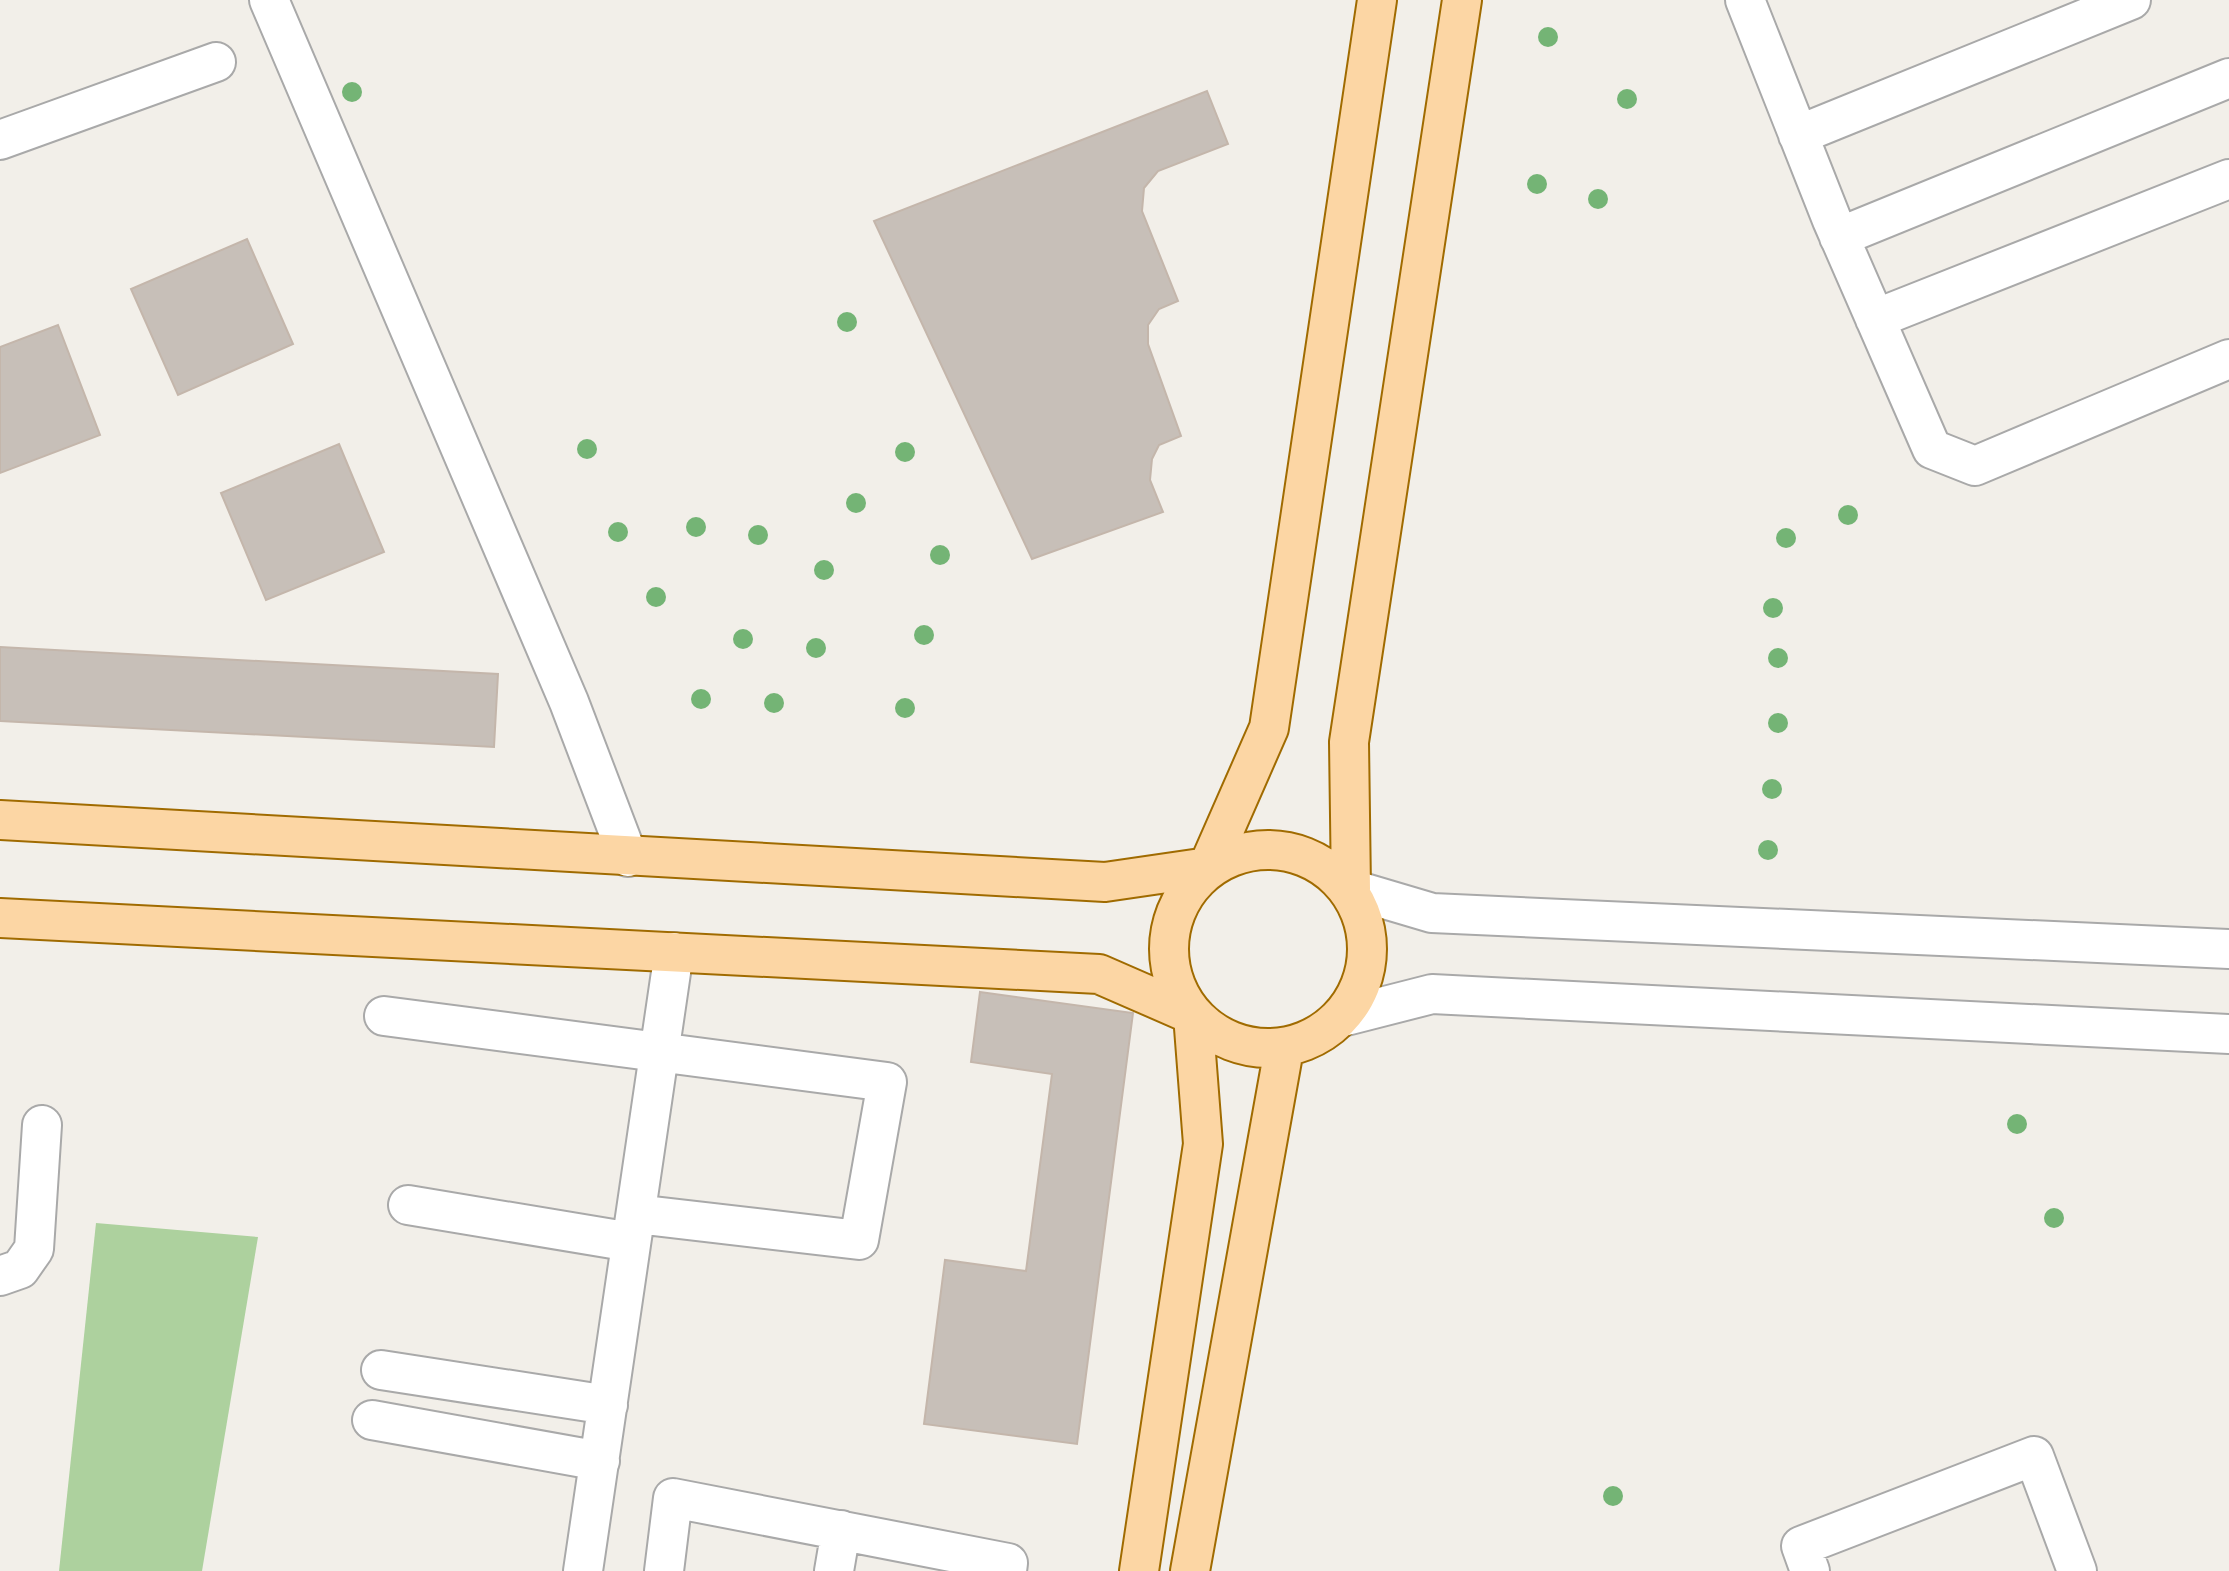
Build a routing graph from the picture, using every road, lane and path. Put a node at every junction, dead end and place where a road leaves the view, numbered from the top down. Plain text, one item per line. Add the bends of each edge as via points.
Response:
1 (269, 0) edge
2 (1377, 0) edge
3 (1462, 0) edge
4 (1745, 0) edge
5 (2131, 0) edge
6 (2081, 9) edge
7 (216, 62) dead end
8 (2229, 78) edge
9 (1798, 135) junction
10 (0, 140) edge
11 (2229, 179) edge
12 (1839, 237) junction
13 (1875, 319) junction
14 (2229, 359) edge
15 (0, 820) edge
16 (628, 857) junction
17 (1208, 867) junction
18 (1351, 889) junction
19 (0, 918) edge
20 (2229, 949) edge
21 (674, 952) junction
22 (1193, 1015) junction
23 (384, 1016) dead end
24 (1342, 1017) junction
25 (2229, 1034) edge
26 (1284, 1049) junction
27 (660, 1054) junction
28 (42, 1125) dead end
29 (408, 1205) dead end
30 (634, 1228) junction
31 (0, 1276) edge
32 (381, 1370) dead end
33 (608, 1405) junction
34 (372, 1420) dead end
35 (600, 1461) junction
36 (841, 1530) junction
37 (583, 1571) edge
38 (664, 1571) edge
39 (834, 1571) edge
40 (1007, 1571) edge
41 (1139, 1571) edge
42 (1189, 1571) edge
43 (1810, 1571) edge
44 (2077, 1571) edge

1 - 16 street via 569,702
2 - 17 main road via 1269,729
3 - 18 main road via 1349,742
4 - 9 street
5 - 6 street
6 - 9 street
7 - 10 street
8 - 12 street
9 - 12 street
11 - 13 street
12 - 13 street
13 - 14 street via 1932,449 1975,466
15 - 16 main road
16 - 17 main road via 1105,881
17 - 18 main road via 1238,855 1269,850 1301,856
17 - 22 main road via 1187,892 1172,921 1168,952 1175,986
18 - 20 street via 1432,913
18 - 24 main road via 1364,923 1368,955 1360,988
19 - 21 main road
21 - 22 main road via 1099,974
21 - 27 street
22 - 26 main road via 1218,1037 1250,1048
22 - 41 main road via 1203,1144
23 - 27 street
24 - 25 street via 1432,994
24 - 26 main road via 1316,1038
26 - 42 main road
27 - 30 street
27 - 30 street via 887,1082 859,1240
28 - 31 street via 34,1249 20,1269
29 - 30 street
30 - 33 street
32 - 33 street
33 - 35 street
34 - 35 street
35 - 37 street
36 - 38 street via 673,1498
36 - 39 street
36 - 40 street via 1008,1563
43 - 44 street via 1801,1546 2034,1456

